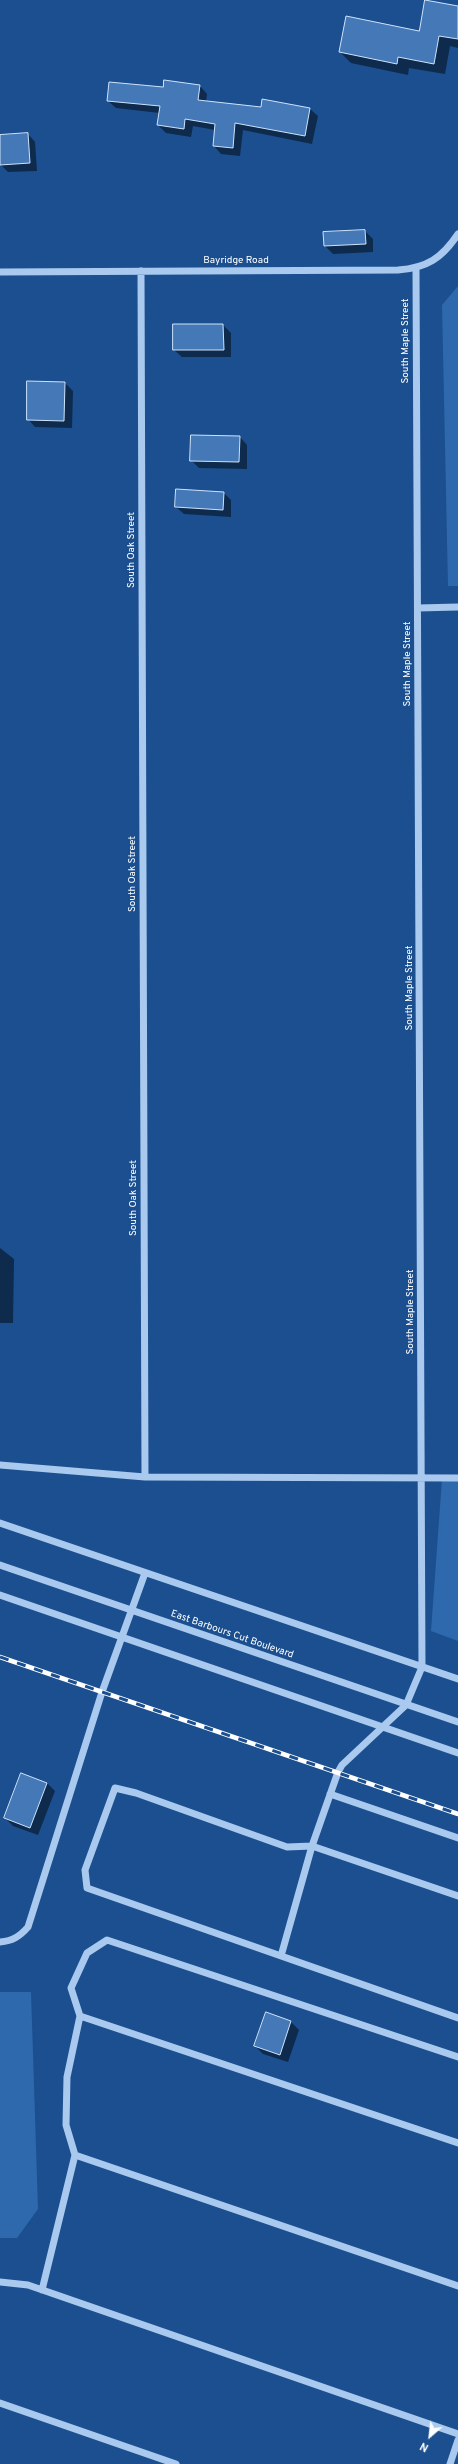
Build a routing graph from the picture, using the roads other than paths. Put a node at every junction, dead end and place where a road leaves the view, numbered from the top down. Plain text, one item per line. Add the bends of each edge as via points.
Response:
1 (458, 234) edge
2 (416, 269) junction
3 (141, 271) junction
4 (0, 272) edge
5 (458, 607) edge
6 (418, 608) junction
7 (0, 1465) edge
8 (145, 1477) junction
9 (458, 1478) edge
10 (422, 1479) junction
11 (0, 1523) edge
12 (0, 1565) edge
13 (145, 1573) junction
14 (0, 1595) edge
15 (132, 1611) junction
16 (122, 1637) junction
17 (422, 1667) junction
18 (458, 1679) edge
19 (406, 1705) junction
20 (458, 1722) edge
21 (382, 1727) junction
22 (458, 1753) edge
23 (330, 1794) junction
24 (458, 1838) edge
25 (312, 1846) junction
26 (458, 1896) edge
27 (0, 1942) edge
28 (281, 1956) junction
29 (80, 2016) junction
30 (458, 2018) edge
31 (458, 2057) edge
32 (458, 2143) edge
33 (74, 2155) junction
34 (0, 2282) edge
35 (458, 2286) edge
36 (42, 2290) junction
37 (0, 2403) edge
38 (458, 2434) edge
39 (458, 2440) edge
40 (176, 2464) edge
41 (450, 2464) edge

1 - 2 street, Bayridge Road via 441,254
2 - 3 street, Bayridge Road
2 - 6 street, South Maple Street
3 - 4 street, Bayridge Road
3 - 8 street, South Oak Street
5 - 6 street
6 - 10 street, South Maple Street
7 - 8 street
8 - 10 street
9 - 10 street
10 - 17 street, South Maple Street
11 - 13 street
12 - 15 street, East Barbours Cut Boulevard
13 - 15 street
13 - 17 street
14 - 16 street
15 - 16 street
15 - 19 street, East Barbours Cut Boulevard
16 - 21 street
16 - 27 street via 102,1692 28,1927 20,1936
17 - 18 street
17 - 19 street, South Maple Street
19 - 20 street, East Barbours Cut Boulevard
19 - 21 street
21 - 22 street
21 - 23 street via 342,1765
23 - 24 street
23 - 25 street
25 - 26 street
25 - 28 street
25 - 28 street via 287,1847 136,1792 115,1788 85,1870 87,1888
28 - 30 street
29 - 31 street via 71,1988 87,1953 107,1940
29 - 32 street
29 - 33 street via 67,2077 66,2125
33 - 35 street
33 - 36 street
34 - 36 street via 28,2285
36 - 38 street
37 - 40 street
39 - 41 street

